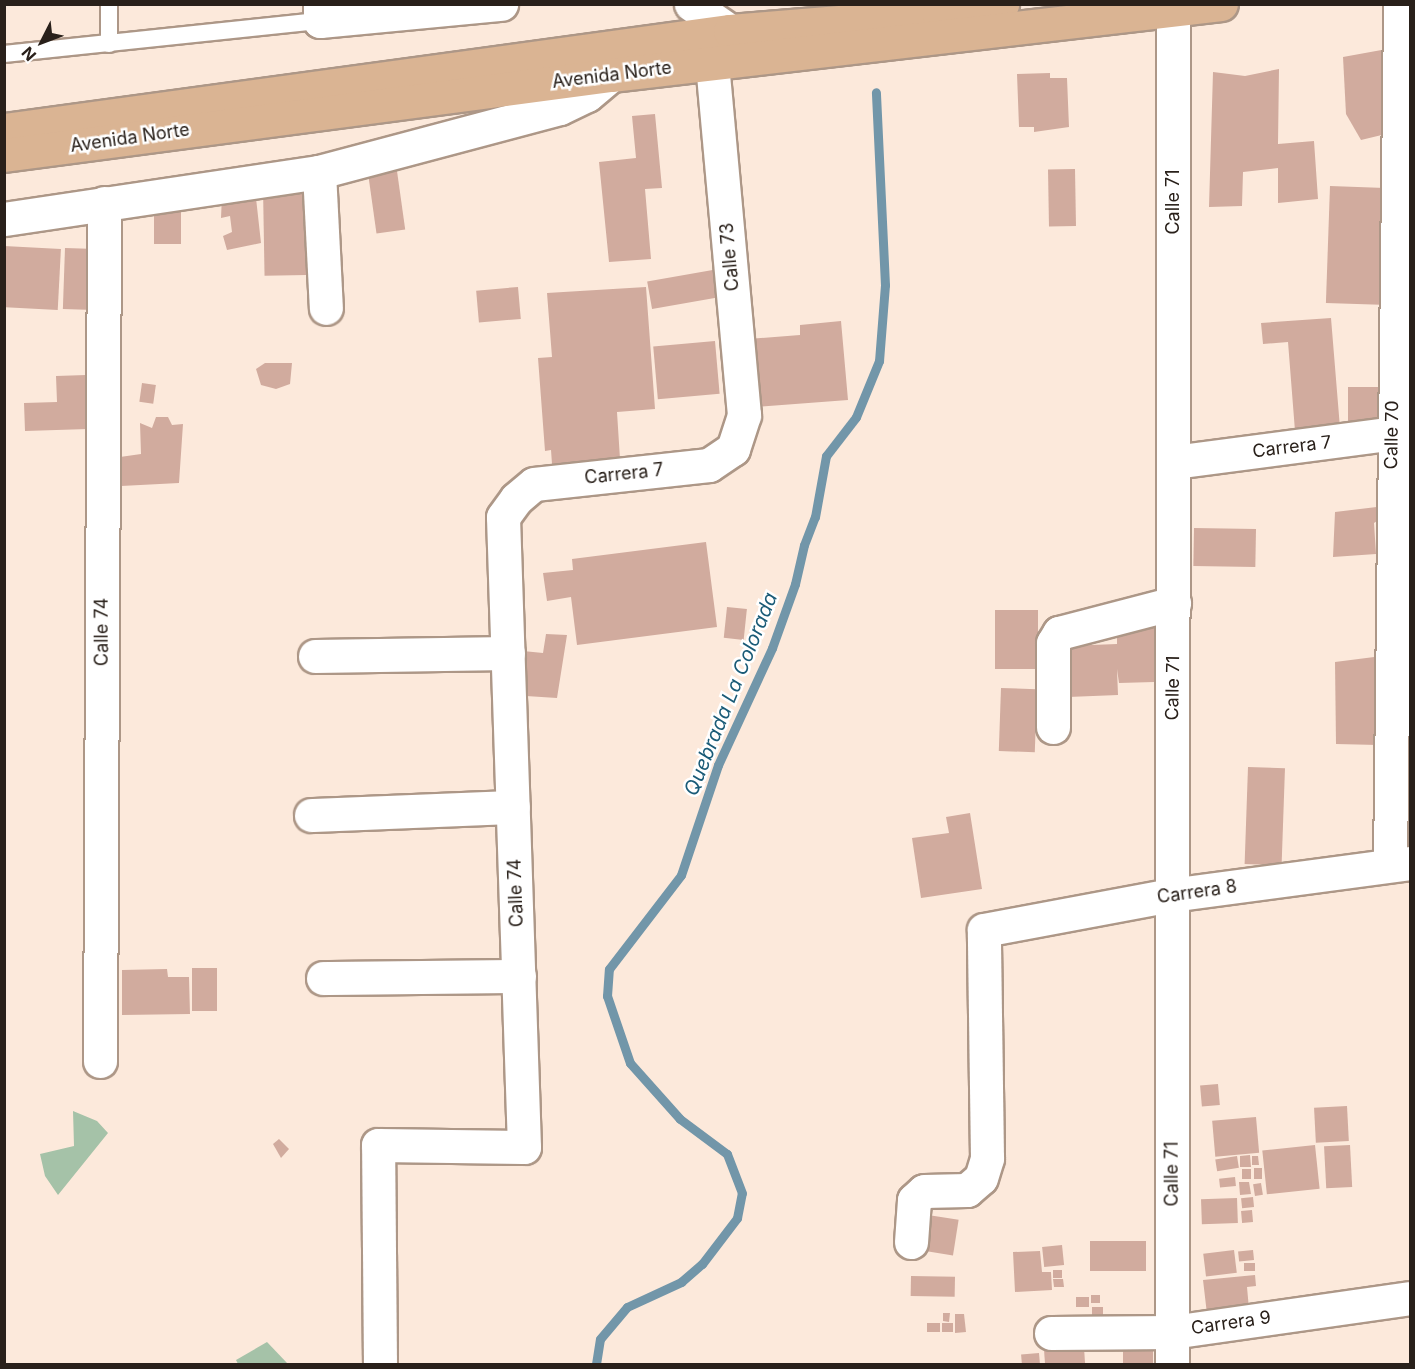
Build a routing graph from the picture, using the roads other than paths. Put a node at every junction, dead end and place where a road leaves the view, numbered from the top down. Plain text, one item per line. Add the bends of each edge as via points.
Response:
1 (109, 4) edge
2 (501, 4) edge
3 (691, 4) edge
4 (1002, 4) edge
5 (1221, 4) edge
6 (1400, 4) edge
7 (1173, 12) junction
8 (320, 13) edge
9 (806, 14) edge
10 (730, 32) junction
11 (109, 44) junction
12 (4, 54) edge
13 (712, 64) junction
14 (610, 75) junction
15 (4, 130) edge
16 (4, 155) edge
17 (319, 172) junction
18 (104, 203) junction
19 (4, 219) edge
20 (326, 308) dead end
21 (1401, 432) edge
22 (734, 449) joint
23 (1174, 462) junction
24 (516, 499) joint
25 (1174, 603) junction
26 (508, 653) junction
27 (315, 656) dead end
28 (1053, 727) dead end
29 (513, 807) junction
30 (311, 814) dead end
31 (1400, 864) edge
32 (1171, 896) junction
33 (519, 976) junction
34 (323, 978) dead end
35 (100, 1061) dead end
36 (911, 1242) dead end
37 (1410, 1298) edge
38 (1172, 1332) junction
39 (1051, 1333) dead end
40 (380, 1365) edge
41 (1172, 1365) edge

1 - 11 lane
2 - 8 street
3 - 10 street
4 - 9 main road, Avenida Norte via 939,14
5 - 7 main road, Avenida Norte
6 - 21 street, Calle 70
7 - 13 main road, Avenida Norte
7 - 23 street, Calle 71
8 - 11 lane
9 - 10 main road, Avenida Norte
10 - 15 main road, Avenida Norte
11 - 12 lane
13 - 14 main road, Avenida Norte
13 - 22 street, Calle 73 via 744,415
14 - 16 main road, Avenida Norte
14 - 17 street via 587,95 560,108
17 - 18 street
17 - 20 street
18 - 19 street
18 - 35 street, Calle 74
21 - 23 street, Carrera 7
21 - 31 street, Calle 70
22 - 24 street, Carrera 7 via 709,465 534,484
23 - 25 street, Calle 71
24 - 26 street, Calle 74 via 503,517
25 - 28 street via 1059,633 1053,643
25 - 32 street, Calle 71
26 - 27 street
26 - 29 street, Calle 74
29 - 30 street
29 - 33 street, Calle 74
31 - 32 street, Carrera 8
32 - 36 street, Carrera 8 via 984,930 987,1158 981,1178 968,1190 924,1191 914,1200
32 - 38 street, Calle 71
33 - 34 street
33 - 40 street, Calle 74 via 524,1147 378,1145
37 - 38 street, Carrera 9
38 - 39 street, Carrera 9
38 - 41 street, Calle 71

